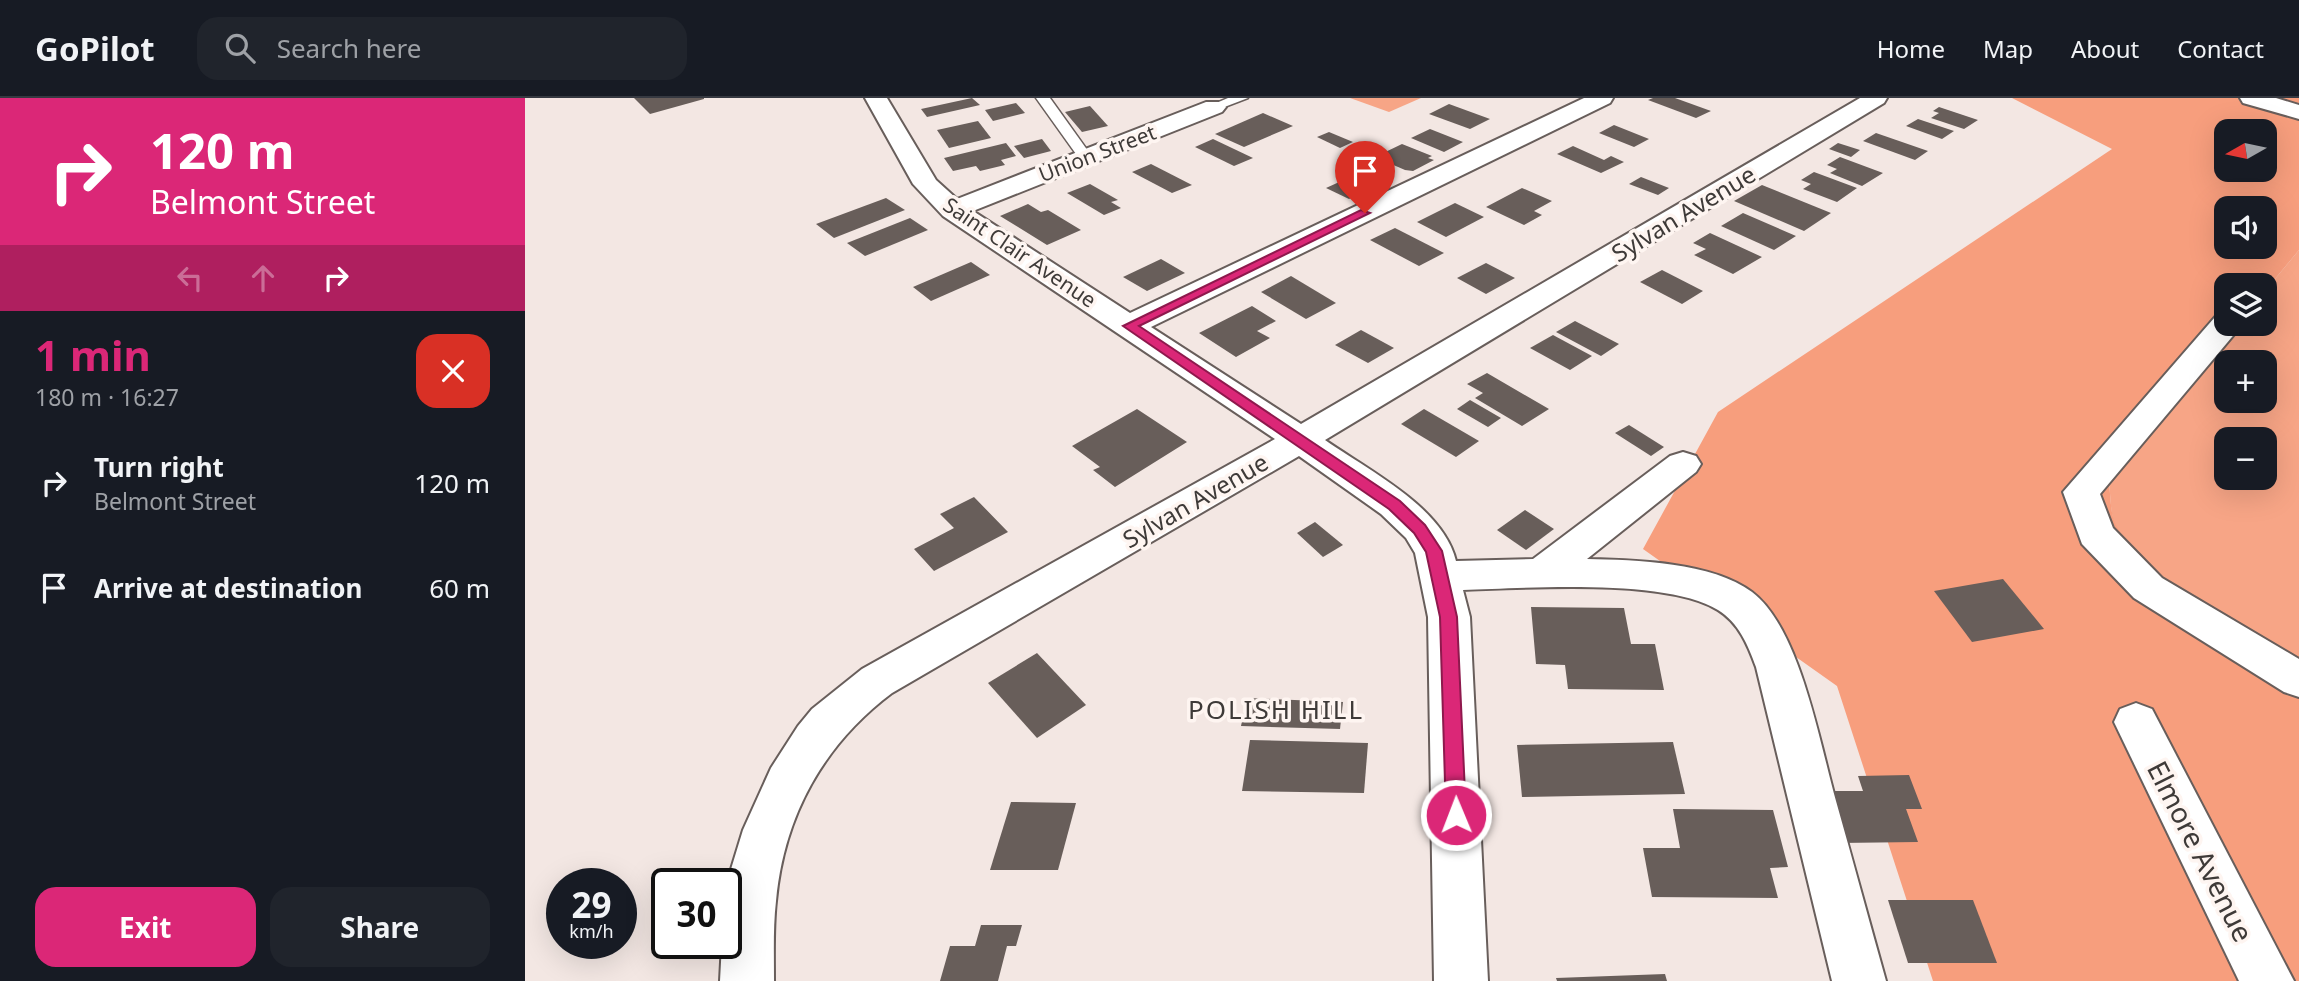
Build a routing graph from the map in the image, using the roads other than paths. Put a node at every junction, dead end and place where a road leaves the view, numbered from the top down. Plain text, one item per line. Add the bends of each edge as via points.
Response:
1 (876, 98) edge
2 (1043, 98) edge
3 (1241, 98) edge
4 (1602, 98) edge
5 (1876, 98) edge
6 (2251, 98) edge
7 (1206, 103) edge
8 (2299, 112) edge
9 (1086, 158) junction
10 (953, 210) junction
11 (1129, 326) junction
12 (2216, 336) edge
13 (1300, 440) junction
14 (1683, 464) dead end
15 (1540, 575) junction
16 (1442, 576) junction
17 (2299, 680) edge
18 (2136, 722) dead end
19 (747, 981) edge
20 (1461, 981) edge
21 (1859, 981) edge
22 (2267, 981) edge

1 - 10 street, Saint Clair Avenue via 926,184
2 - 9 lane
3 - 7 lane, Union Street
4 - 11 street
5 - 13 street, Sylvan Avenue
6 - 8 street
7 - 9 street, Union Street
9 - 10 street, Union Street
10 - 11 street, Saint Clair Avenue
11 - 13 street, Saint Clair Avenue
12 - 17 street via 2081,492 2096,534 2148,588
13 - 16 street, Saint Clair Avenue via 1394,505 1434,551
13 - 19 street, Sylvan Avenue via 889,674 848,702 805,752 767,835 750,900
14 - 15 street
15 - 16 street
15 - 21 street via 1671,579 1731,597 1751,614 1777,667
16 - 20 street, Saint Clair Avenue via 1449,617 1455,732
18 - 22 street, Elmore Avenue

